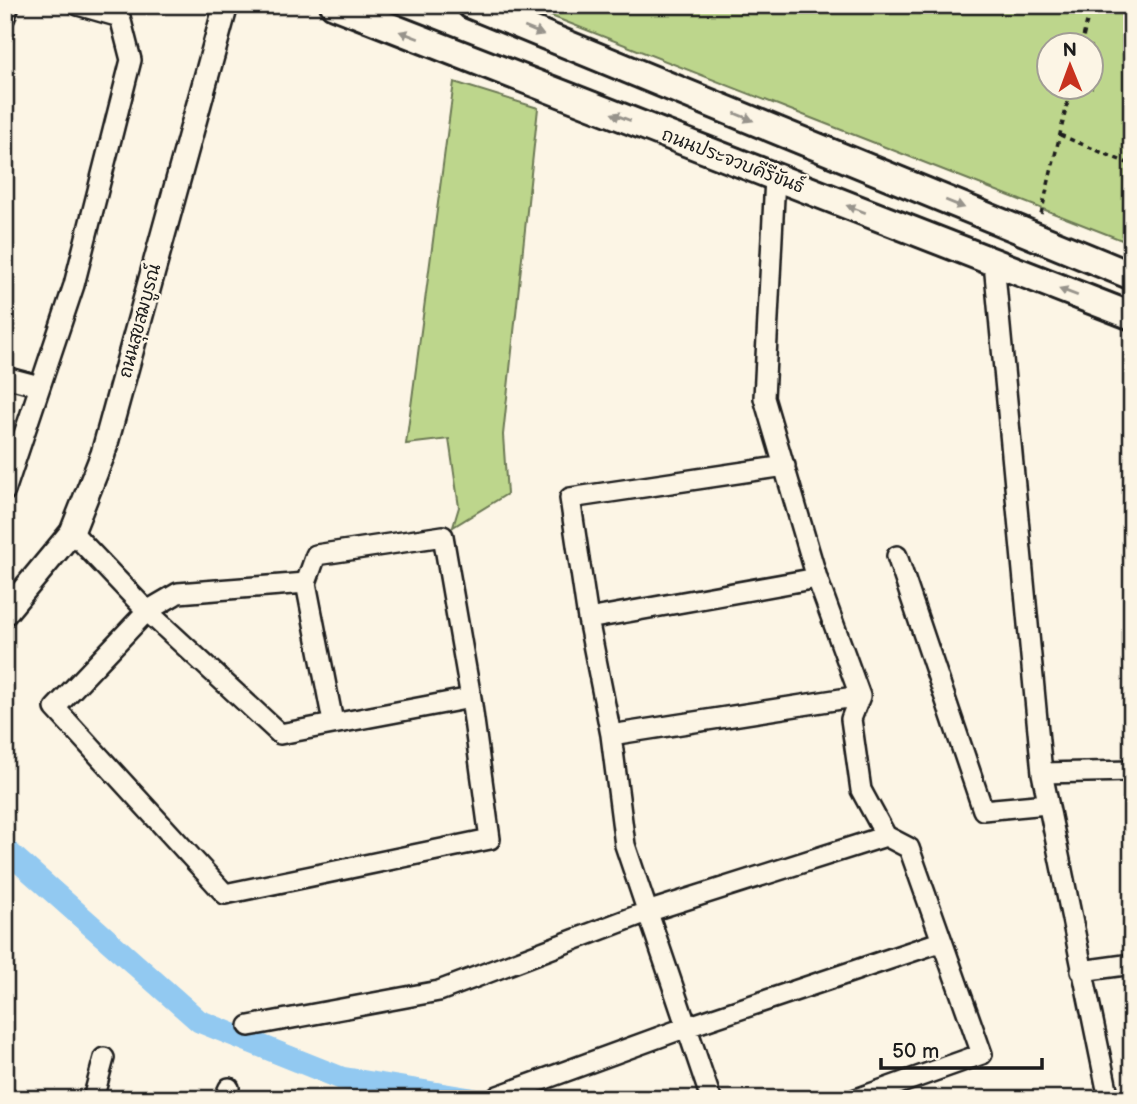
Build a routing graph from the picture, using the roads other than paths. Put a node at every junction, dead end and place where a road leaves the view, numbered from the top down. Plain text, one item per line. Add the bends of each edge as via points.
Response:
1 (9, 5) edge
2 (78, 5) edge
3 (226, 5) edge
4 (334, 5) edge
5 (471, 5) edge
6 (5, 17) edge
7 (775, 177) junction
8 (994, 262) junction
9 (1132, 276) edge
10 (1132, 316) edge
11 (5, 377) edge
12 (39, 386) junction
13 (785, 466) junction
14 (5, 491) edge
15 (72, 532) junction
16 (897, 556) dead end
17 (817, 578) junction
18 (306, 583) junction
19 (147, 611) junction
20 (5, 612) edge
21 (588, 619) junction
22 (860, 696) junction
23 (471, 698) junction
24 (333, 722) junction
25 (611, 735) junction
26 (1132, 771) edge
27 (1042, 773) junction
28 (1047, 804) junction
29 (886, 836) junction
30 (647, 912) junction
31 (940, 942) junction
32 (1132, 964) edge
33 (1081, 971) junction
34 (249, 1026) dead end
35 (687, 1027) junction
36 (104, 1058) dead end
37 (498, 1096) dead end
38 (93, 1099) edge
39 (711, 1099) edge
40 (856, 1099) edge
41 (1109, 1099) edge

1 - 6 street
2 - 12 street via 120,17 131,60 74,285
3 - 15 street, ถนนสุขสมบูรณ์ via 103,454
7 -> 4 main road, ถนนประจวบคีรีขันธ์
5 -> 9 main road
8 -> 7 main road, ถนนประจวบคีรีขันธ์
7 - 13 street via 764,398
10 -> 8 main road, ถนนประจวบคีรีขันธ์
8 - 27 street
11 - 12 street
12 - 14 street
13 - 17 street
13 - 21 street via 570,498
15 - 19 street
15 - 20 street, ถนนสุขสมบูรณ์
16 - 28 street via 983,810
17 - 21 street
17 - 22 street
18 - 19 street via 178,593
18 - 23 street via 316,555 443,536
18 - 24 street
19 - 23 street via 55,708 225,894 490,839
19 - 24 street via 280,734
21 - 25 street
22 - 25 street
22 - 29 street via 852,719 861,790
23 - 24 street
25 - 30 street via 625,845
26 - 27 street
27 - 28 street
28 - 33 street
29 - 30 street
29 - 31 street via 909,848
30 - 34 street via 439,991
30 - 35 street
31 - 35 street
31 - 40 street via 982,1054
32 - 33 street
33 - 41 street
35 - 37 street
35 - 39 street
36 - 38 street

